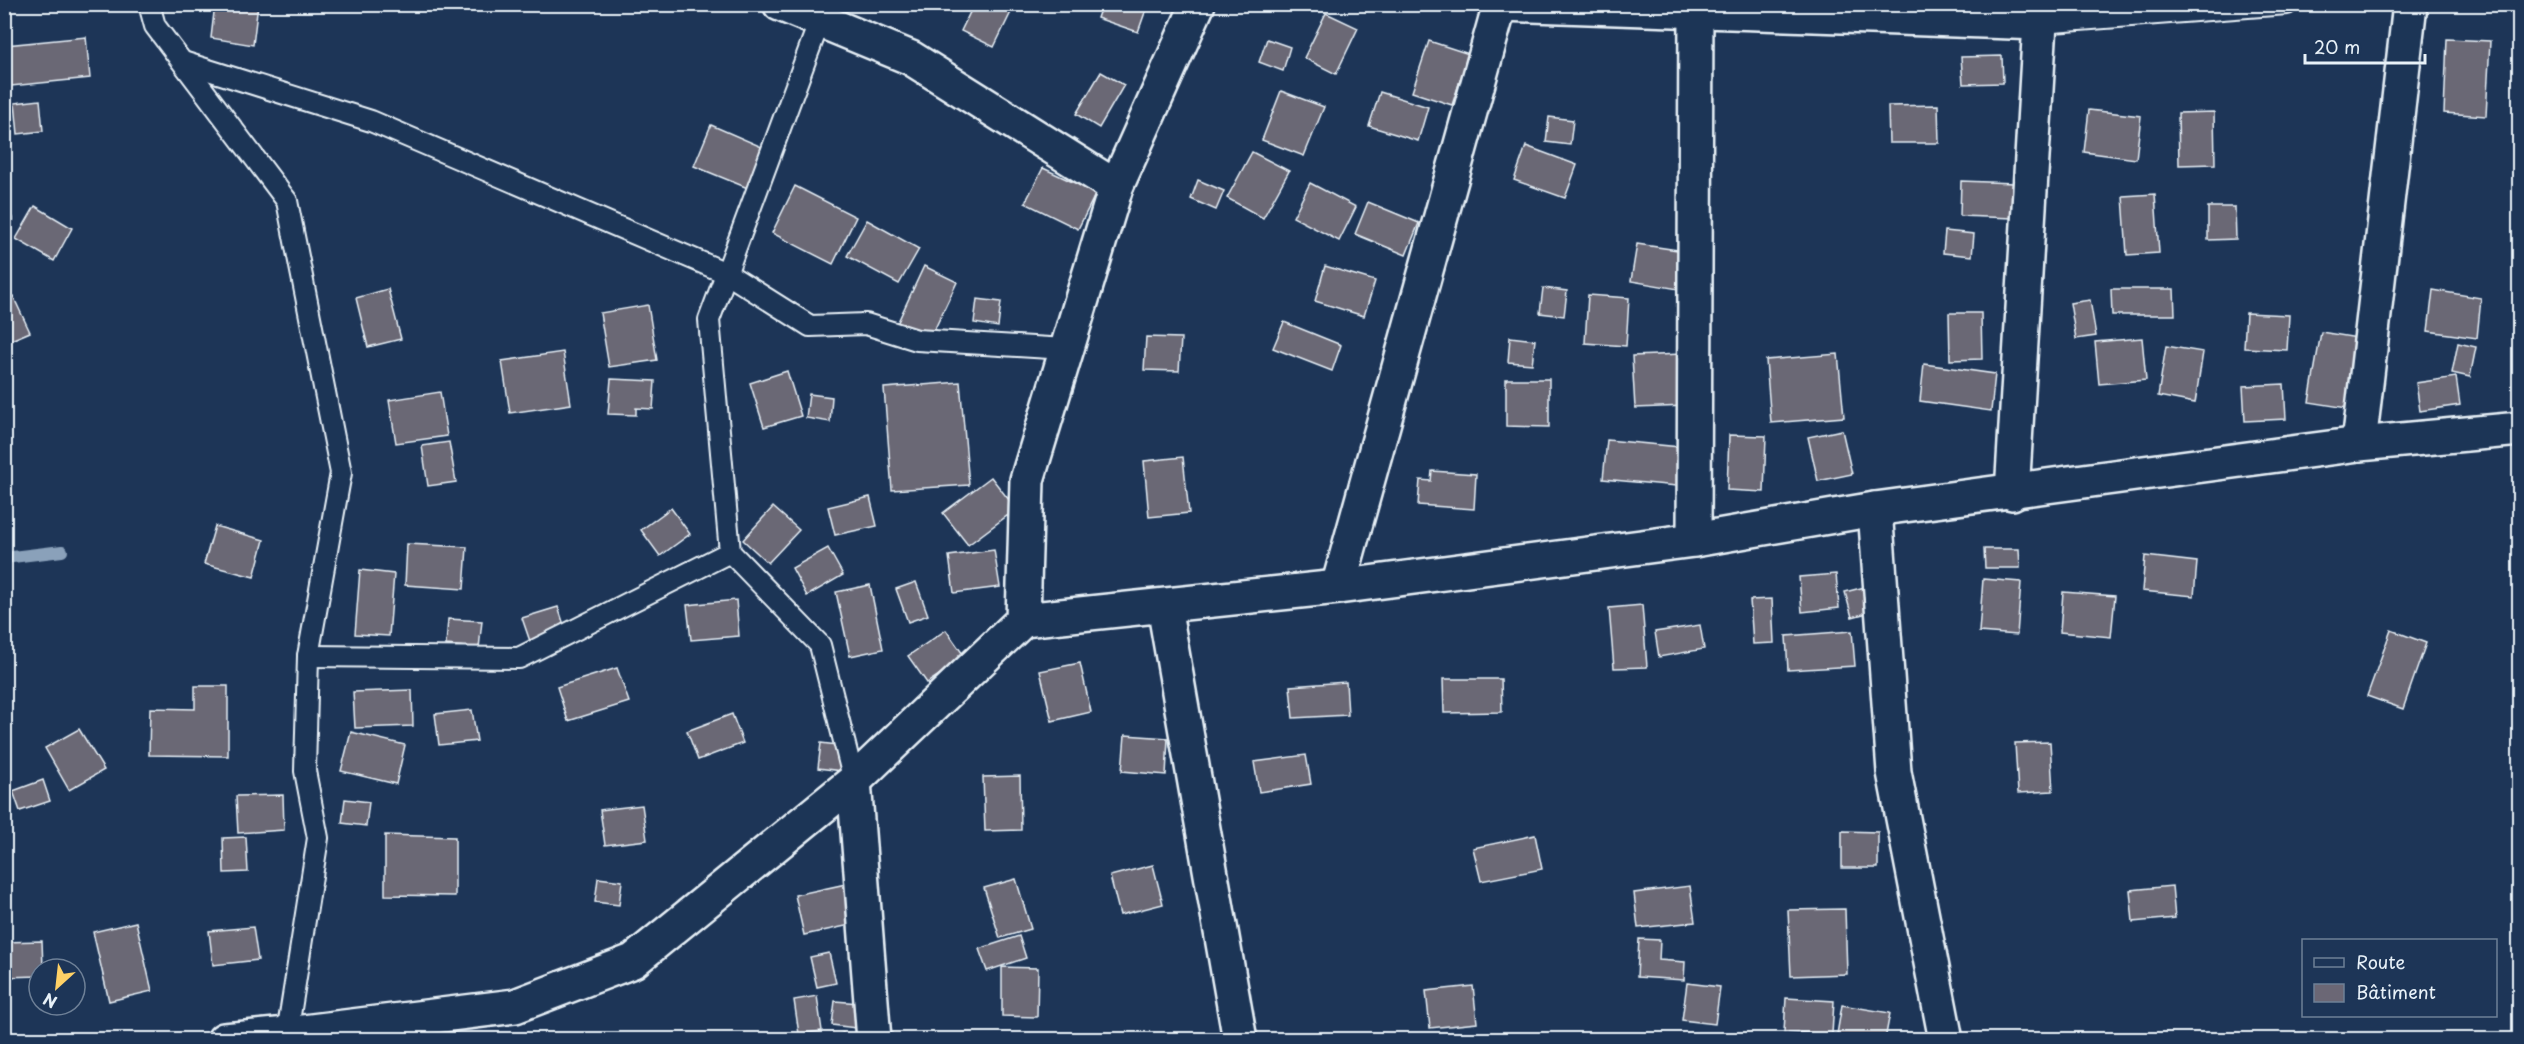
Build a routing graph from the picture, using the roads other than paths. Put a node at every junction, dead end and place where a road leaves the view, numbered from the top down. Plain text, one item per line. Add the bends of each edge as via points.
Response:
1 (149, 4) edge
2 (780, 4) edge
3 (1198, 4) edge
4 (1501, 4) edge
5 (2287, 4) edge
6 (2410, 4) edge
7 (1696, 8) edge
8 (822, 12) edge
9 (2039, 14) edge
10 (183, 62) junction
11 (1116, 187) junction
12 (726, 273) junction
13 (1066, 350) junction
14 (2520, 429) edge
15 (2359, 444) junction
16 (2012, 492) junction
17 (1875, 509) junction
18 (1694, 540) junction
19 (730, 552) junction
20 (1338, 587) junction
21 (1164, 606) junction
22 (1023, 620) junction
23 (308, 656) junction
24 (854, 781) junction
25 (288, 1037) edge
26 (224, 1040) edge
27 (874, 1040) edge
28 (1239, 1040) edge
29 (1946, 1040) edge

1 - 10 lane via 155,26
2 - 8 street
3 - 11 street
4 - 7 street
4 - 20 street
5 - 9 lane
6 - 15 street
7 - 9 street
7 - 18 street
8 - 11 street via 911,58
8 - 12 lane
9 - 16 street
10 - 12 lane via 371,121
10 - 23 lane via 287,201 341,473
11 - 13 street
12 - 13 lane via 810,326 866,324 917,340
12 - 19 lane via 709,320
13 - 22 street via 1027,480
14 - 15 street
15 - 16 street
16 - 17 street
17 - 18 street
17 - 29 street via 1894,772
18 - 20 street
19 - 23 lane via 519,658
19 - 24 lane via 820,645
20 - 21 street
21 - 22 street
21 - 28 street
22 - 24 street
23 - 25 lane via 305,771 318,838
24 - 25 street via 633,962 515,1006
24 - 27 street
25 - 26 street

